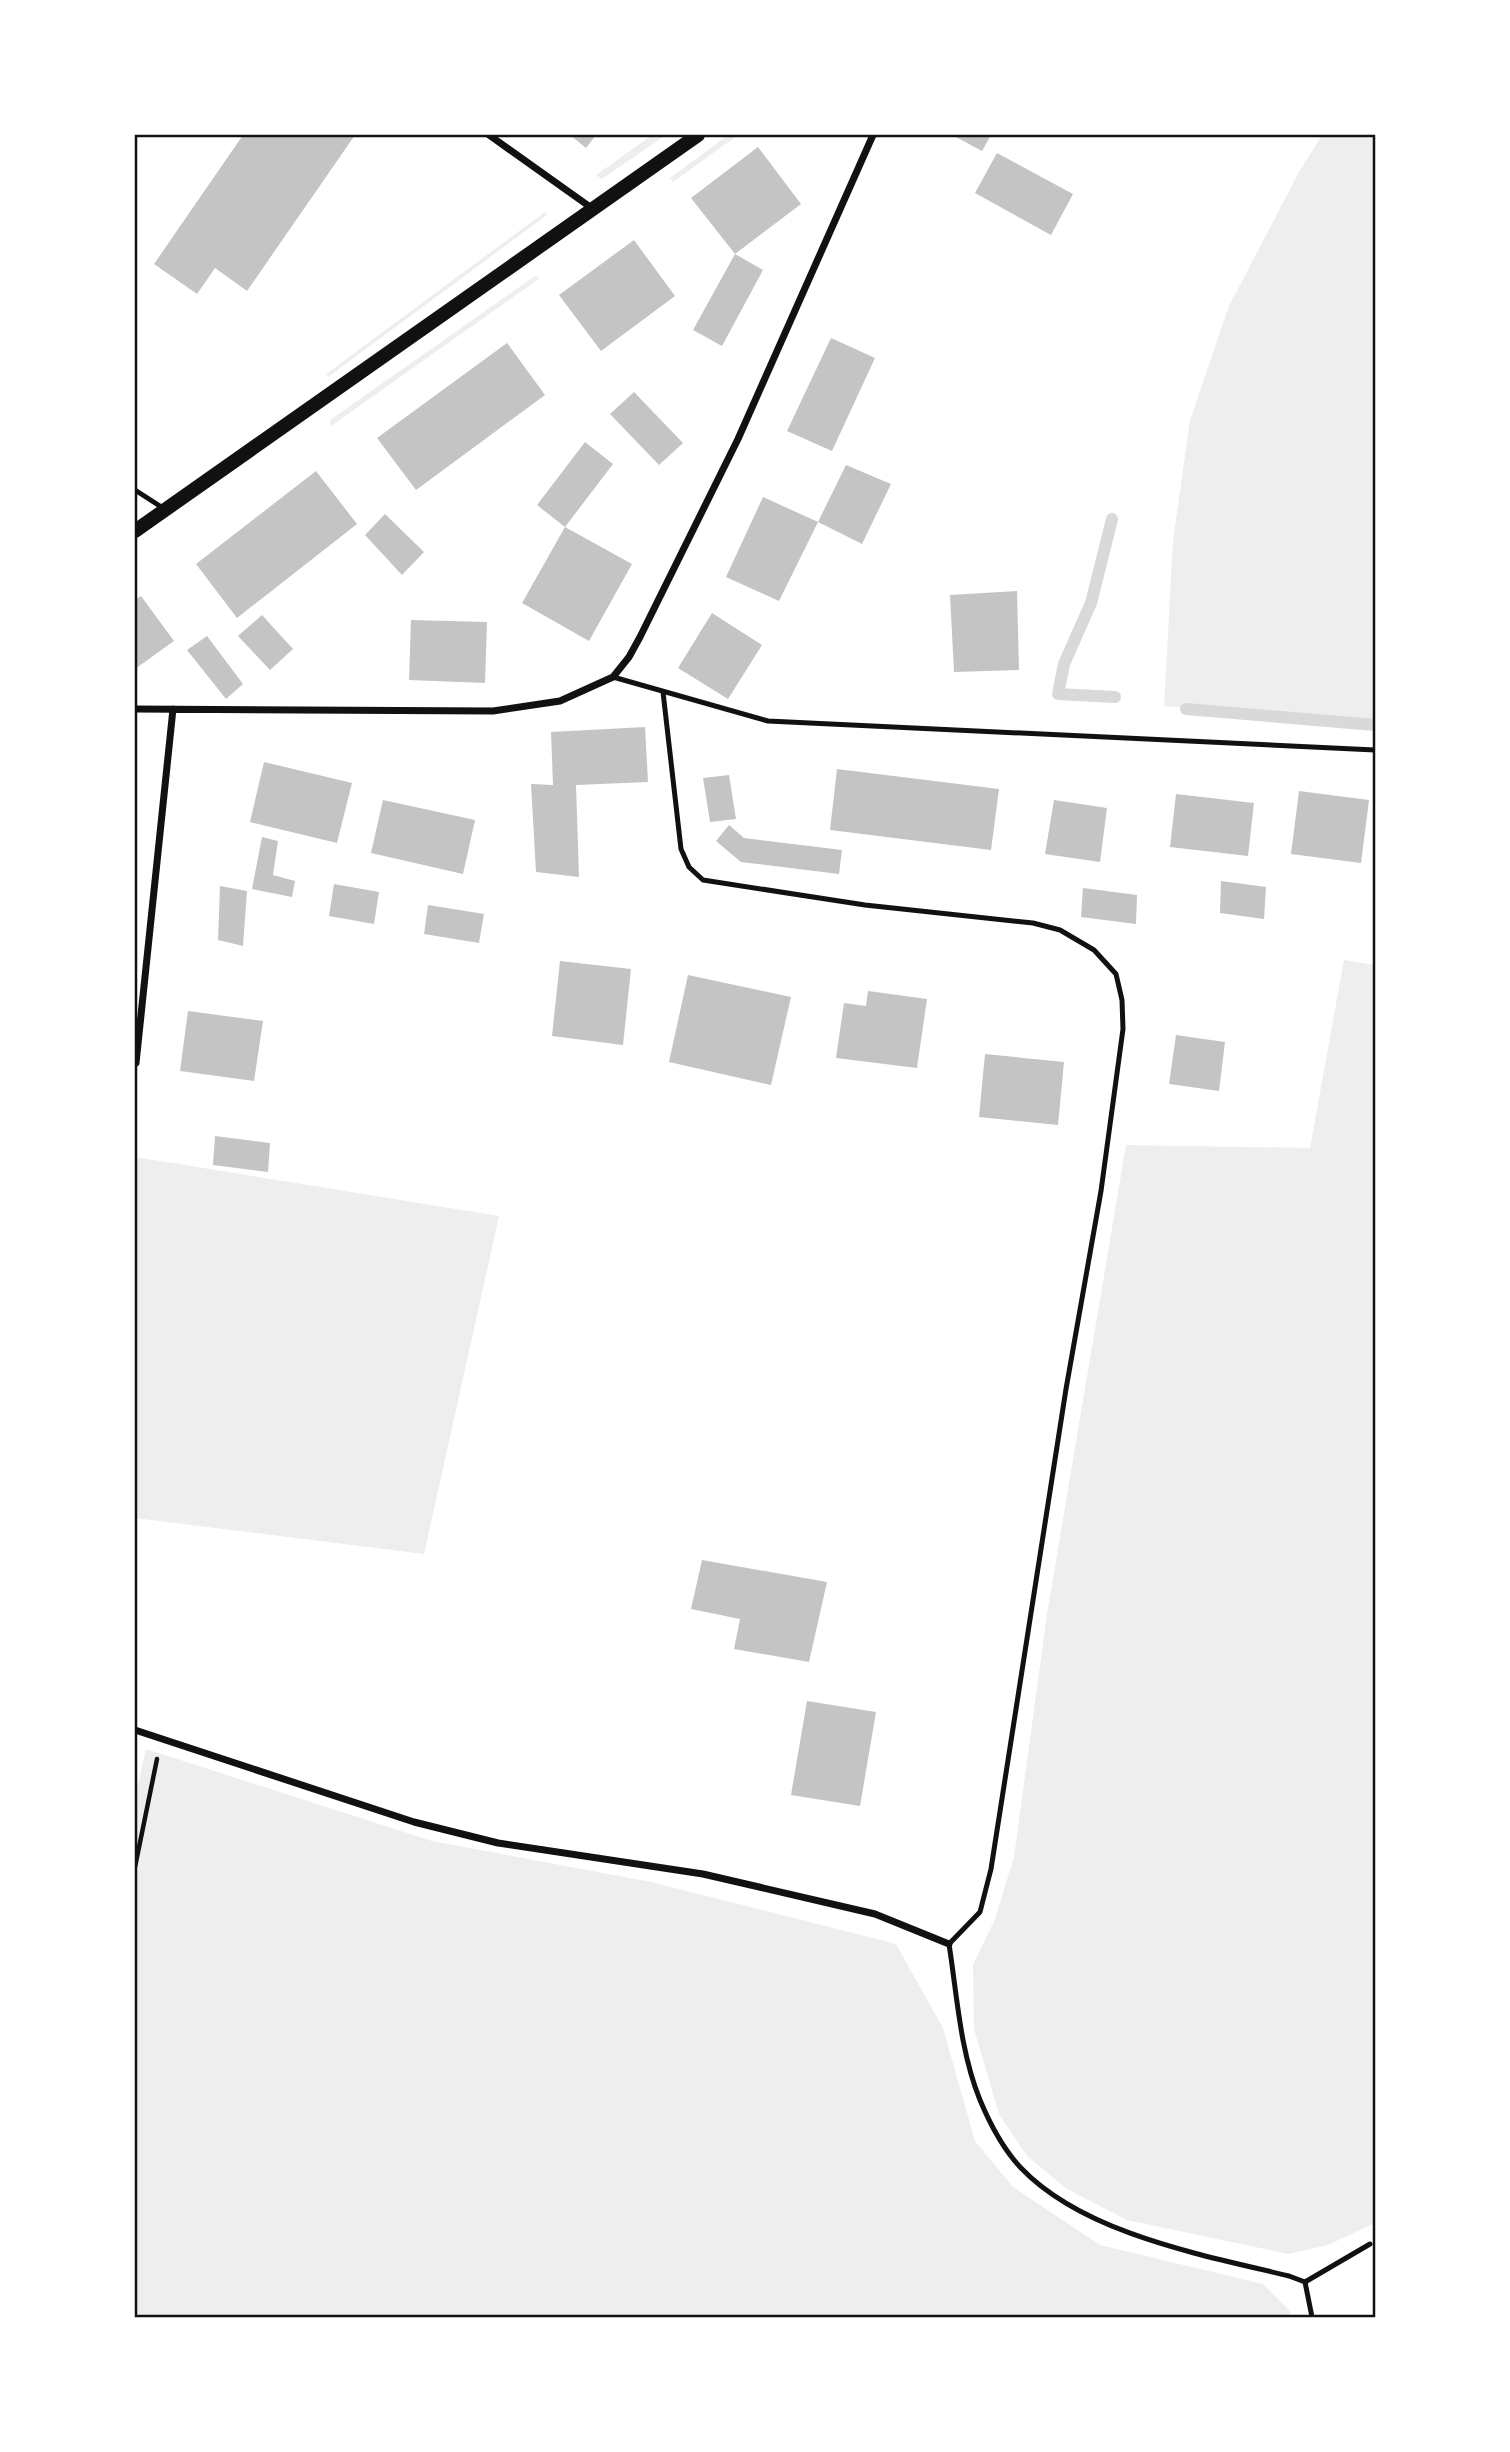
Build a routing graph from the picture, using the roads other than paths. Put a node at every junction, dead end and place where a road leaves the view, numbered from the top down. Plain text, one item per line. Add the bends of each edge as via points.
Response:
1 (489, 135) edge
2 (698, 135) edge
3 (873, 135) edge
4 (593, 209) junction
5 (135, 489) edge
6 (166, 510) junction
7 (135, 531) edge
8 (613, 677) junction
9 (663, 692) junction
10 (135, 709) edge
11 (173, 709) junction
12 (1375, 750) edge
13 (135, 1063) edge
14 (135, 1730) edge
15 (949, 1944) junction
16 (1370, 2244) dead end
17 (1305, 2282) junction
18 (1312, 2317) edge

1 - 4 street
2 - 4 main road
3 - 8 street via 738,439 640,637
4 - 6 main road
5 - 6 lane
6 - 7 main road
8 - 9 lane
8 - 11 street via 560,701 493,711
9 - 12 lane via 768,721
9 - 15 lane via 681,849 689,867 703,880 1042,925 1094,950 1116,974 1119,987 1123,1029 1101,1191 990,1869 980,1912
10 - 11 street
11 - 13 street
14 - 15 street via 414,1822 498,1843 716,1877 875,1914
15 - 17 lane via 968,2060 979,2098 998,2137 1021,2167 1050,2193 1130,2234
16 - 17 lane
17 - 18 lane

